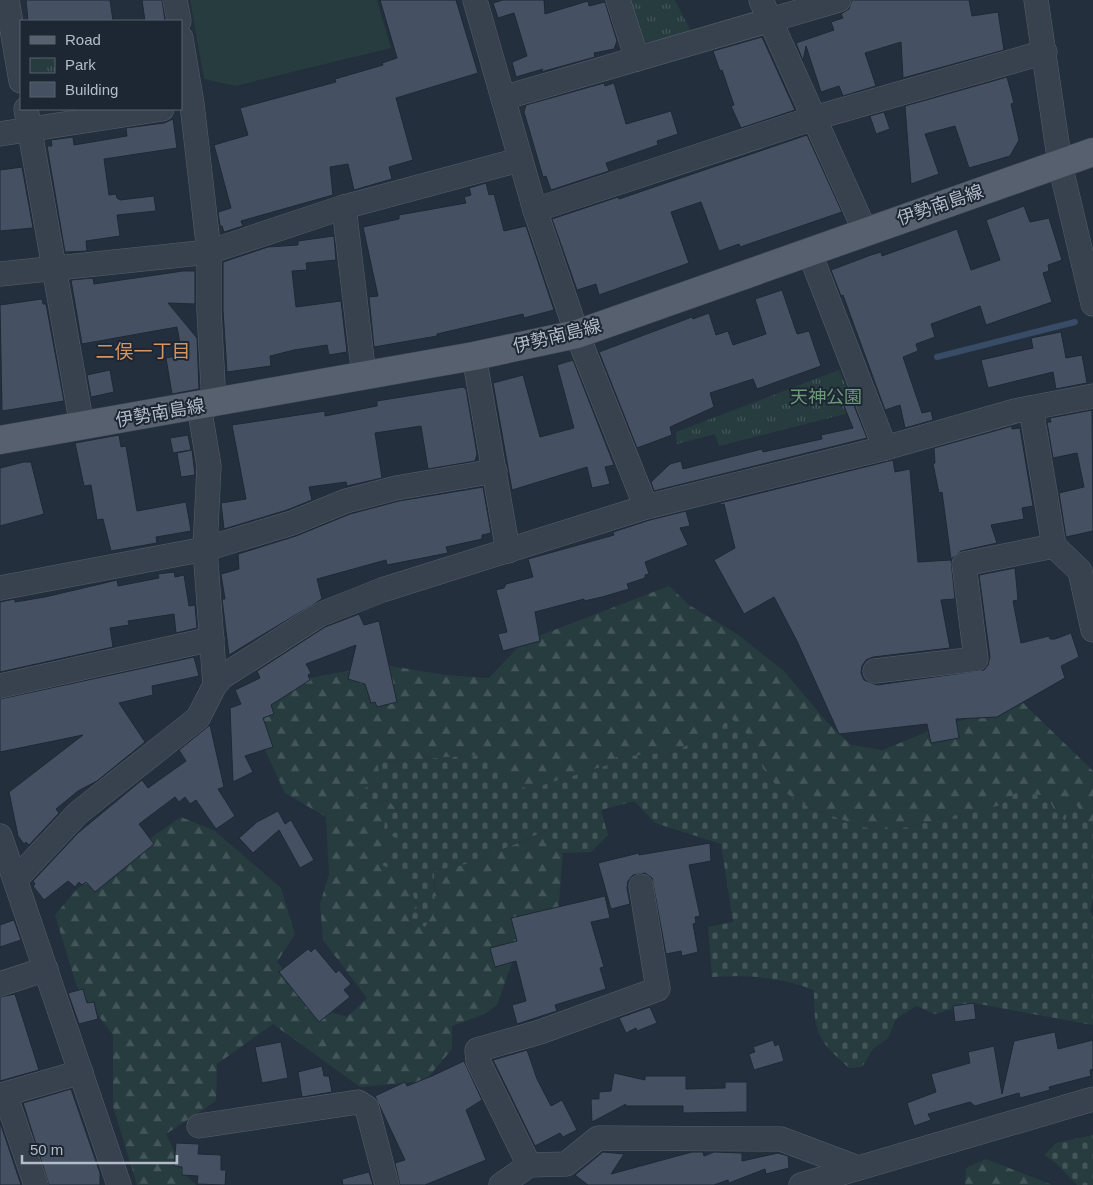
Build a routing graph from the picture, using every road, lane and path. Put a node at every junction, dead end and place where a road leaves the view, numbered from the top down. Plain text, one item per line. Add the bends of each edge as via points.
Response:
1 (7, 0) edge
2 (175, 0) edge
3 (475, 0) edge
4 (618, 0) edge
5 (839, 0) edge
6 (1036, 0) edge
7 (765, 10) edge
8 (178, 20) edge
9 (182, 49) edge
10 (1045, 52) junction
11 (637, 59) junction
12 (20, 76) edge
13 (503, 98) junction
14 (187, 105) edge
15 (149, 110) edge
16 (814, 118) junction
17 (28, 119) edge
18 (0, 134) edge
19 (1093, 152) edge
20 (519, 160) junction
21 (1060, 164) junction
22 (344, 207) junction
23 (535, 210) junction
24 (865, 231) junction
25 (809, 251) junction
26 (209, 252) junction
27 (1087, 259) edge
28 (54, 268) junction
29 (0, 274) edge
30 (1093, 304) edge
31 (578, 334) junction
32 (474, 356) junction
33 (364, 376) junction
34 (1093, 396) edge
35 (206, 405) junction
36 (1031, 408) junction
37 (82, 426) junction
38 (0, 440) edge
39 (885, 448) junction
40 (494, 471) junction
41 (646, 507) junction
42 (1054, 546) junction
43 (205, 549) junction
44 (508, 551) junction
45 (0, 588) edge
46 (1093, 630) edge
47 (212, 639) junction
48 (875, 671) dead end
49 (215, 685) junction
50 (0, 686) edge
51 (0, 836) edge
52 (16, 879) junction
53 (641, 886) dead end
54 (46, 969) junction
55 (0, 984) edge
56 (81, 1072) junction
57 (1093, 1099) edge
58 (199, 1126) dead end
59 (529, 1165) junction
60 (858, 1168) junction
61 (36, 1185) edge
62 (119, 1185) edge
63 (387, 1185) edge
64 (502, 1185) edge
65 (801, 1185) edge

1 - 12 street
2 - 8 street
3 - 13 street
4 - 11 street
5 - 7 street
6 - 10 street
7 - 11 street
7 - 16 street
9 - 14 street
10 - 16 street
10 - 21 street
11 - 13 street
13 - 20 street
14 - 26 street
15 - 17 street
16 - 23 street
16 - 24 street
17 - 18 street
17 - 28 street
19 - 21 main road, 伊勢南島線
20 - 22 street
20 - 23 street
21 - 24 main road, 伊勢南島線
21 - 27 street
22 - 26 street
22 - 33 street
23 - 31 street
24 - 25 main road, 伊勢南島線
25 - 31 main road, 伊勢南島線
25 - 39 street
26 - 28 street
26 - 35 street
27 - 30 street
28 - 29 street
28 - 37 street
31 - 32 main road, 伊勢南島線
31 - 41 street
32 - 33 main road, 伊勢南島線
32 - 40 street
33 - 35 main road, 伊勢南島線
34 - 36 street
35 - 37 main road, 伊勢南島線
35 - 43 street via 209,466
36 - 39 street
36 - 42 street
37 - 38 main road, 伊勢南島線
39 - 41 street
40 - 43 street via 396,488 355,499 292,523
40 - 44 street
41 - 44 street
42 - 46 street via 1080,571
42 - 48 street via 964,564 976,659
43 - 45 street
43 - 47 street
44 - 49 street via 382,590 319,615 222,677
47 - 49 street
47 - 50 street
49 - 52 street via 198,718 78,814
51 - 52 street
52 - 54 street
53 - 59 street via 658,988 540,1032 477,1050 478,1061
54 - 55 street
54 - 56 street
56 - 61 street via 6,1094
56 - 62 street
57 - 60 street
58 - 63 street via 358,1102 367,1108
59 - 60 street via 566,1164 598,1138 781,1139
59 - 64 street
60 - 65 street

